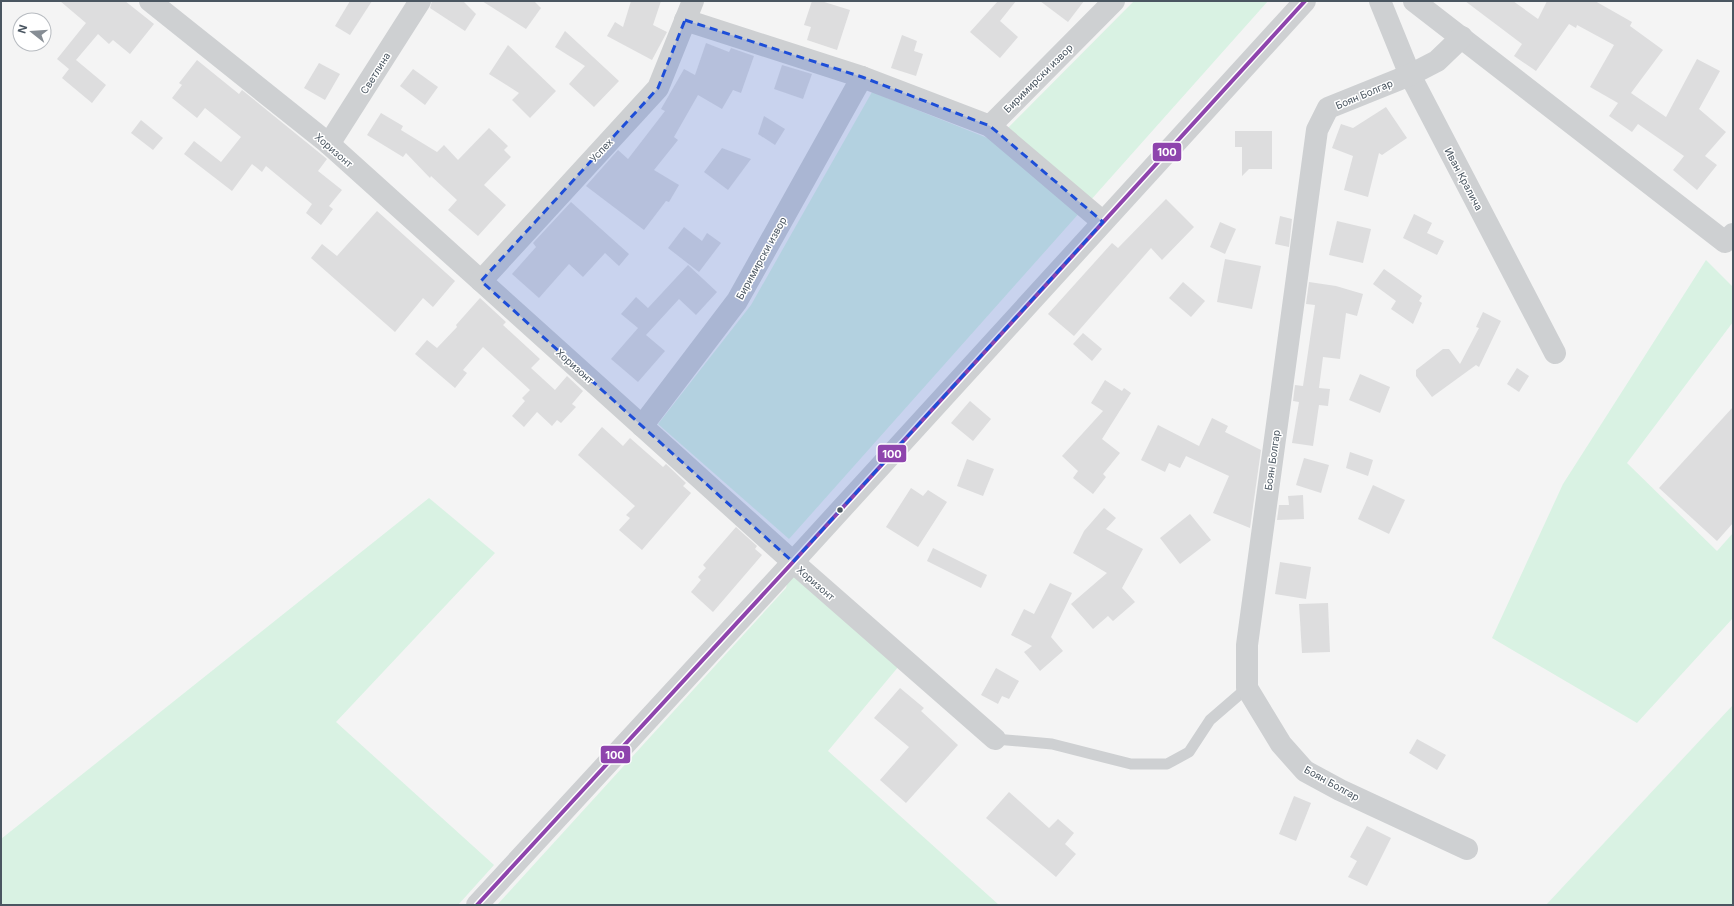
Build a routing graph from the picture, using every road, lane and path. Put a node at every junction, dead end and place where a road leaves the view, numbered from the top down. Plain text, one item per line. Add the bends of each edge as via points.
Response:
1 (150, 1) edge
2 (420, 1) edge
3 (1114, 1) edge
4 (1305, 1) edge
5 (1380, 1) edge
6 (1414, 1) edge
7 (689, 11) edge
8 (1462, 37) junction
9 (1410, 75) junction
10 (862, 77) junction
11 (990, 126) junction
12 (329, 144) junction
13 (1103, 222) junction
14 (1730, 241) edge
15 (481, 281) junction
16 (1554, 353) dead end
17 (642, 426) junction
18 (793, 562) junction
19 (1247, 688) junction
20 (995, 739) joint
21 (1467, 849) dead end
22 (477, 905) edge

1 - 12 street, Хоризонт
2 - 12 street, Светлина
3 - 11 street, Биримирски извор
4 - 13 street
5 - 9 street, Иван Кралича
6 - 8 street
7 - 10 street
7 - 15 street, Успех via 658,88
8 - 9 street, Боян Болгар via 1437,61
8 - 14 street
9 - 16 street, Иван Кралича
9 - 19 street, Боян Болгар via 1328,108 1317,130 1247,645
10 - 11 street
10 - 17 street, Биримирски извор via 737,300
11 - 13 street
12 - 15 street, Хоризонт
13 - 18 street
15 - 17 street, Хоризонт
17 - 18 street, Хоризонт
18 - 20 street, Хоризонт
18 - 22 street
19 - 20 lane via 1210,720 1188,752 1167,764 1132,764 1052,744
19 - 21 street, Боян Болгар via 1281,744 1305,771

